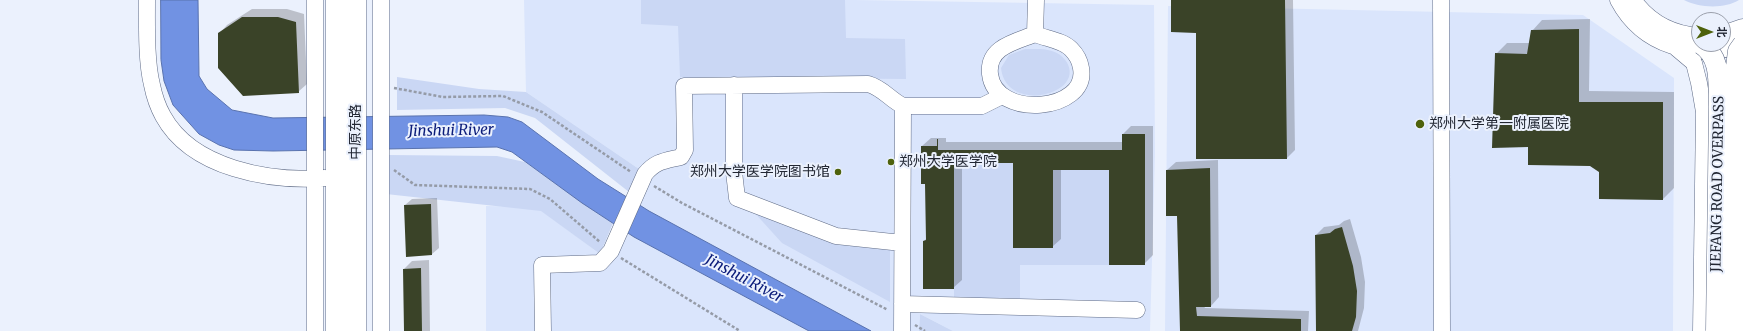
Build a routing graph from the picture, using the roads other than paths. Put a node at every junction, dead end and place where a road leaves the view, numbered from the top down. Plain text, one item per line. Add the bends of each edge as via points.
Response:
1 (147, 0) edge
2 (315, 0) edge
3 (336, 0) edge
4 (356, 0) edge
5 (381, 0) edge
6 (1036, 0) edge
7 (1441, 0) edge
8 (1621, 1) edge
9 (1743, 29) edge
10 (1731, 33) edge
11 (1035, 34) junction
12 (1691, 41) edge
13 (1743, 44) edge
14 (1731, 48) edge
15 (1693, 52) edge
16 (1707, 52) edge
17 (734, 85) junction
18 (1002, 96) junction
19 (903, 106) junction
20 (315, 173) junction
21 (336, 174) junction
22 (902, 243) junction
23 (1137, 310) dead end
24 (902, 317) edge
25 (315, 331) edge
26 (336, 331) edge
27 (356, 331) edge
28 (381, 331) edge
29 (543, 331) edge
30 (1442, 331) edge
31 (1701, 331) edge
32 (1716, 331) edge
33 (1733, 331) edge

1 - 20 street via 152,84 162,116 186,144 228,166 254,174 277,178
2 - 20 street
3 - 21 main road, 中原东路
4 - 27 main road, 中原东路
5 - 28 street
6 - 11 street
7 - 30 street
8 - 12 main road via 1658,26
9 - 10 main road
11 - 18 street via 1012,41 993,57 989,67 990,78
11 - 18 street via 1060,41 1070,48 1080,62 1082,73 1079,85 1055,103 1027,105 1012,102
13 - 14 street
13 - 33 main road, JIEFANG ROAD OVERPASS, bridge via 1738,51 1733,92
15 - 31 street via 1704,112
16 - 32 main road, JIEFANG ROAD OVERPASS, bridge via 1716,62 1719,91
17 - 19 street via 868,84 878,87
17 - 22 street via 734,172 737,198 836,236
17 - 29 street via 684,86 685,150 680,157 652,165 642,179 611,251 600,263 542,264
18 - 19 street via 982,106
19 - 22 street
20 - 21 street
20 - 25 street
21 - 26 main road, 中原东路
22 - 24 street
23 - 24 street

